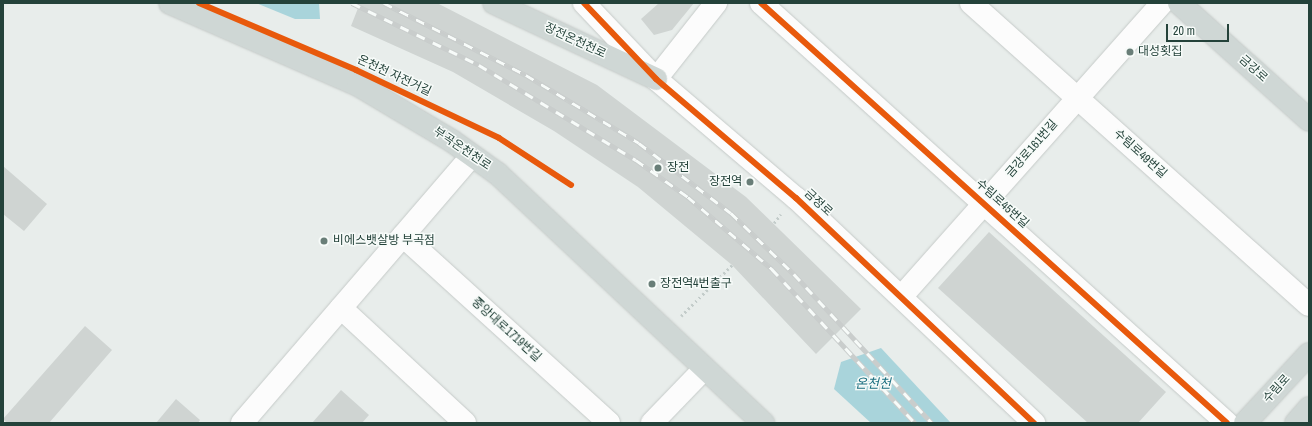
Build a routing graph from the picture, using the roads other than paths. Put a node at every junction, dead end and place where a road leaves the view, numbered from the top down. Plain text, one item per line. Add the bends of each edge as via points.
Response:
1 (170, 3) edge
2 (494, 3) edge
3 (584, 3) edge
4 (716, 3) edge
5 (761, 3) edge
6 (971, 3) edge
7 (1162, 3) edge
8 (1179, 3) edge
9 (656, 79) junction
10 (1076, 97) junction
11 (1309, 120) edge
12 (472, 156) junction
13 (985, 204) junction
14 (403, 236) junction
15 (902, 296) junction
16 (1309, 306) edge
17 (341, 308) junction
18 (1309, 354) edge
19 (704, 369) junction
20 (1309, 408) edge
21 (242, 423) edge
22 (464, 423) edge
23 (609, 423) edge
24 (652, 423) edge
25 (763, 423) edge
26 (1034, 423) edge
27 (1227, 423) edge
28 (1244, 423) edge
29 (1296, 423) edge

1 - 12 main road, 부곡온천천로 via 358,85
2 - 9 main road, 장전온천천로
3 - 9 street, 금정로
4 - 9 street
5 - 13 street, 수림로45번길
6 - 10 street, 수림로49번길
7 - 10 street, 금강로161번길
8 - 11 main road, 금강로
9 - 15 street, 금정로 via 796,198
10 - 13 street, 금강로161번길
10 - 16 street, 수림로49번길
12 - 14 street
12 - 19 main road, 부곡온천천로 via 498,174
13 - 15 street, 금강로161번길
13 - 27 street, 수림로45번길
14 - 17 street
14 - 23 street, 중앙대로1719번길
15 - 26 street, 금정로
17 - 21 street
17 - 22 street
18 - 28 main road, 수림로
19 - 24 street
19 - 25 main road, 부곡온천천로
20 - 29 main road

